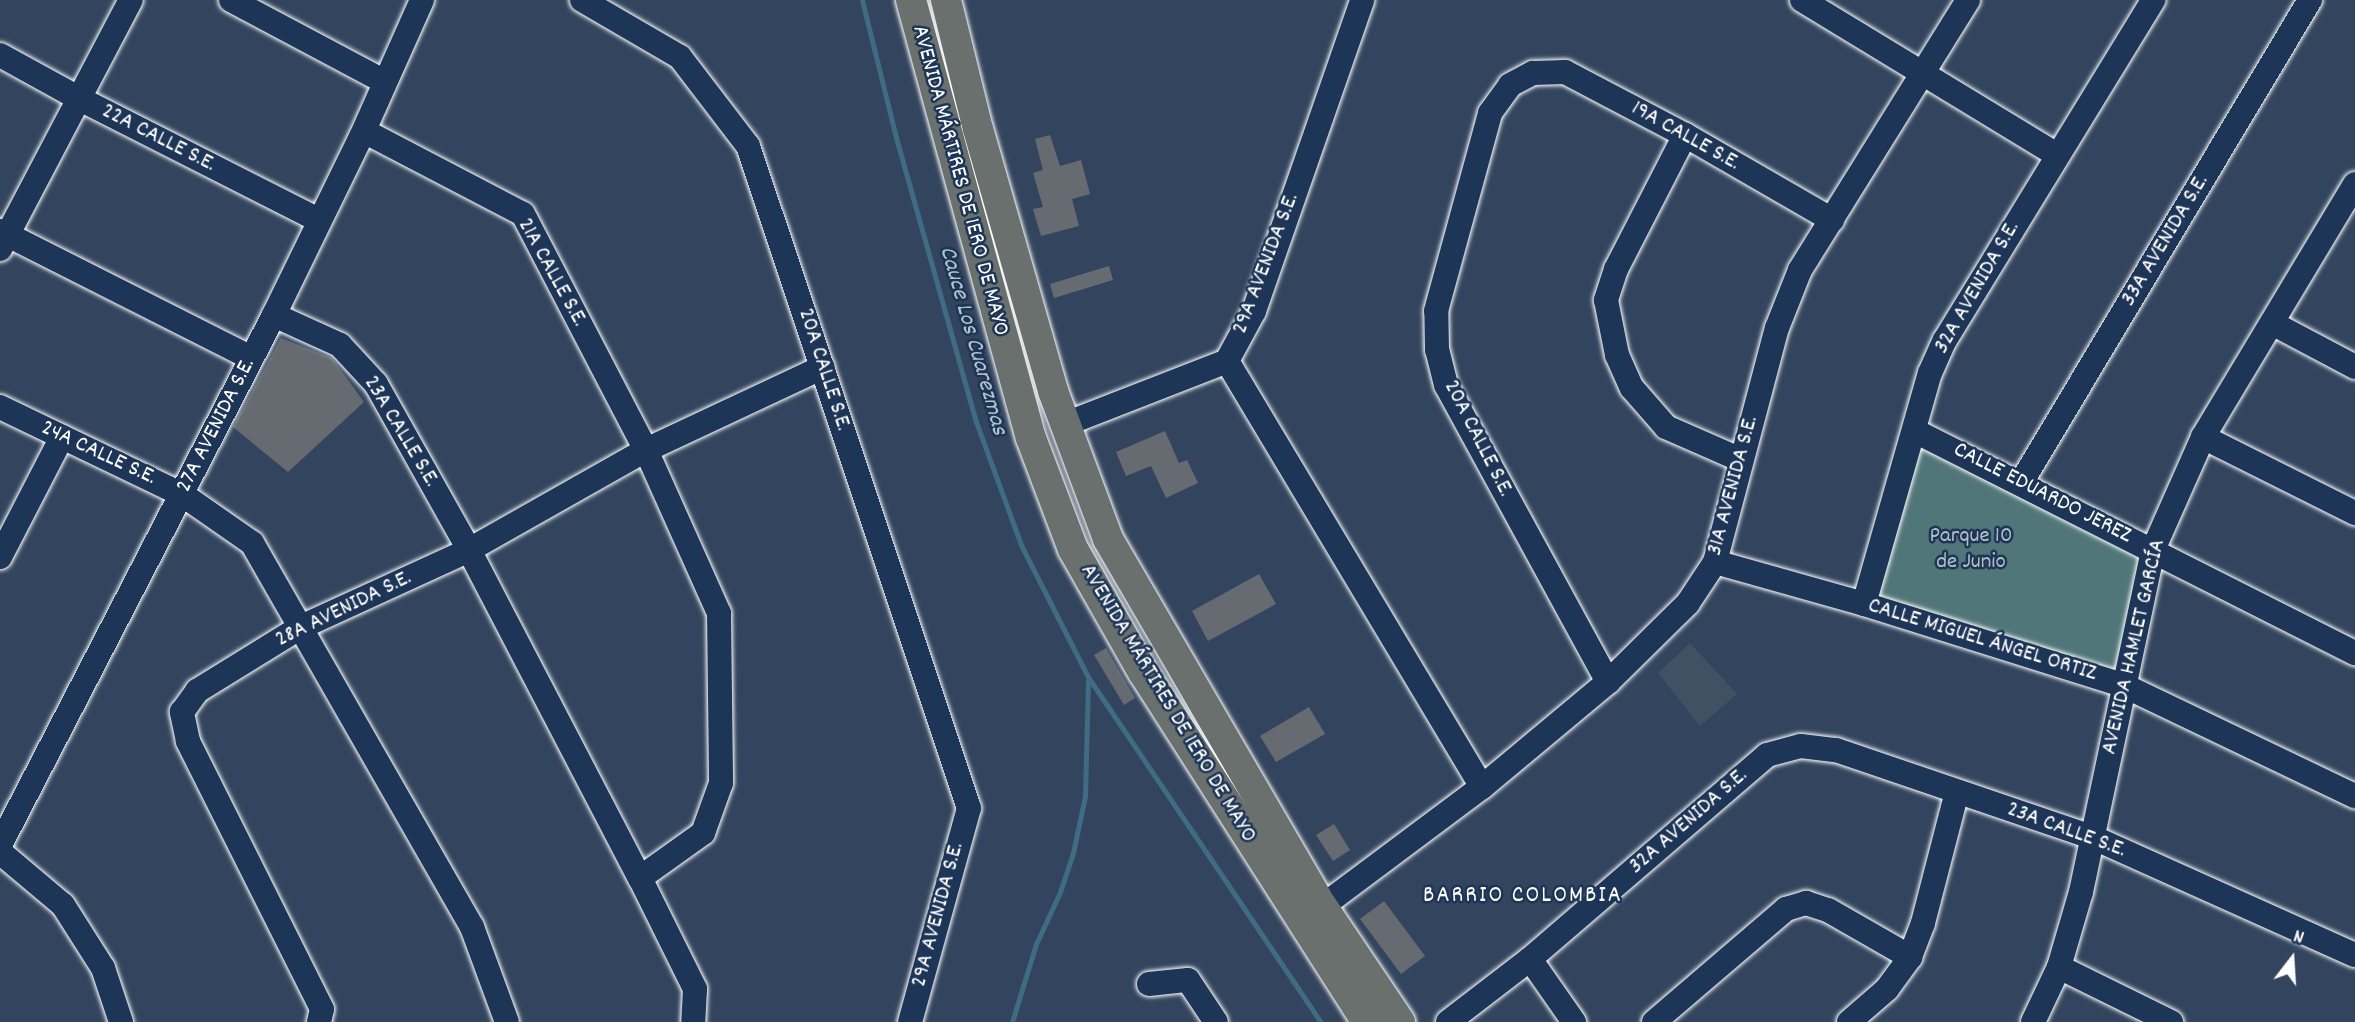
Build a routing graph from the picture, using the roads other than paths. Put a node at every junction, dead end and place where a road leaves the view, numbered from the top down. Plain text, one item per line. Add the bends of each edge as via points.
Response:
1 (131, 0) edge
2 (231, 0) edge
3 (422, 0) edge
4 (582, 0) edge
5 (1362, 0) edge
6 (1802, 0) edge
7 (1968, 0) edge
8 (2152, 0) edge
9 (2310, 0) edge
10 (948, 8) edge
11 (914, 12) edge
12 (0, 55) edge
13 (1533, 73) joint
14 (1923, 74) junction
15 (385, 82) junction
16 (80, 99) junction
17 (364, 131) junction
18 (1685, 135) junction
19 (2057, 155) junction
20 (2355, 184) edge
21 (2346, 216) edge
22 (319, 220) junction
23 (1832, 220) junction
24 (2, 238) edge
25 (274, 315) junction
26 (2272, 323) junction
27 (251, 358) junction
28 (1227, 361) junction
29 (823, 367) junction
30 (2355, 367) edge
31 (0, 407) edge
32 (1063, 425) junction
33 (1915, 431) junction
34 (62, 437) junction
35 (2203, 437) junction
36 (646, 450) junction
37 (1741, 460) junction
38 (2021, 483) junction
39 (183, 495) junction
40 (2355, 513) edge
41 (469, 550) junction
42 (2153, 550) junction
43 (0, 557) edge
44 (1715, 562) junction
45 (1864, 604) junction
46 (299, 628) junction
47 (2355, 653) edge
48 (1608, 682) junction
49 (2125, 686) junction
50 (1767, 755) joint
51 (1482, 787) junction
52 (1957, 792) junction
53 (2355, 796) edge
54 (969, 808) joint
55 (8, 811) edge
56 (2092, 837) junction
57 (0, 845) edge
58 (0, 852) edge
59 (640, 878) junction
60 (1312, 914) junction
61 (2355, 955) edge
62 (1910, 957) junction
63 (1530, 959) junction
64 (2059, 967) junction
65 (1149, 984) dead end
66 (121, 1022) edge
67 (319, 1022) edge
68 (508, 1022) edge
69 (693, 1022) edge
70 (910, 1022) edge
71 (1216, 1022) edge
72 (1367, 1022) edge
73 (1400, 1022) edge
74 (1448, 1022) edge
75 (1574, 1022) edge
76 (1654, 1022) edge
77 (1849, 1022) edge
78 (2033, 1022) edge
79 (2171, 1022) edge

1 - 16 street
2 - 15 street
3 - 15 street, 27A AVENIDA S.E.
4 - 29 street, 20A CALLE S.E. via 680,57 748,146
5 - 28 street, 29A AVENIDA S.E. via 1254,311
6 - 14 street
7 - 14 street, 31A AVENIDA S.E.
8 - 19 street, 32A AVENIDA S.E.
9 - 38 street, 33A AVENIDA S.E.
10 - 11 main road
10 - 32 main road, AVENIDA MÁRTIRES DE 1ERO DE MAYO
11 - 60 main road, AVENIDA MÁRTIRES DE 1ERO DE MAYO via 1031,438 1073,549 1143,672
12 - 16 street, 22A CALLE S.E.
13 - 18 street, 19A CALLE S.E. via 1565,72
13 - 48 street, 20A CALLE S.E. via 1510,85 1490,113 1436,311 1437,350 1446,385
14 - 19 street
14 - 23 street, 31A AVENIDA S.E.
15 - 17 street, 27A AVENIDA S.E.
16 - 22 street, 22A CALLE S.E.
16 - 24 street
17 - 22 street, 27A AVENIDA S.E.
17 - 36 street, 21A CALLE S.E. via 523,214
18 - 23 street, 19A CALLE S.E.
18 - 37 street via 1616,269 1606,300 1617,355 1632,387 1666,427
19 - 33 street, 32A AVENIDA S.E. via 1945,340 1930,373
20 - 21 street, AVENIDA HAMLET GARCÍA
21 - 26 street, AVENIDA HAMLET GARCÍA
22 - 25 street, 27A AVENIDA S.E.
23 - 37 street, 31A AVENIDA S.E. via 1800,270 1777,328
24 - 27 street
25 - 27 street, 27A AVENIDA S.E.
25 - 41 street, 23A CALLE S.E. via 340,345 376,384
26 - 30 street
26 - 35 street, AVENIDA HAMLET GARCÍA
27 - 39 street, 27A AVENIDA S.E.
28 - 32 street, 29A AVENIDA S.E.
28 - 51 street
29 - 36 street, 28A AVENIDA S.E.
29 - 54 street, 20A CALLE S.E.
31 - 34 street, 24A CALLE S.E.
32 - 60 main road, AVENIDA MÁRTIRES DE 1ERO DE MAYO via 1108,539
33 - 38 street, CALLE EDUARDO JEREZ
33 - 45 street, 32A AVENIDA S.E.
34 - 39 street, 24A CALLE S.E.
34 - 43 street
35 - 40 street
35 - 42 street, AVENIDA HAMLET GARCÍA
36 - 41 street, 28A AVENIDA S.E.
36 - 59 street, 21A CALLE S.E. via 719,613 721,783 703,833
37 - 44 street, 31A AVENIDA S.E.
38 - 42 street, CALLE EDUARDO JEREZ
39 - 46 street, 24A CALLE S.E. via 252,543
39 - 55 street, 27A AVENIDA S.E.
41 - 46 street, 28A AVENIDA S.E.
41 - 59 street, 23A CALLE S.E.
42 - 47 street, CALLE EDUARDO JEREZ
42 - 49 street, AVENIDA HAMLET GARCÍA
44 - 45 street, CALLE MIGUEL ÁNGEL ORTIZ
44 - 48 street, 31A AVENIDA S.E. via 1688,603
45 - 49 street, CALLE MIGUEL ÁNGEL ORTIZ
46 - 67 street, 28A AVENIDA S.E. via 197,691 182,712 188,741 322,1009
46 - 68 street, 24A CALLE S.E. via 472,927
48 - 51 street, 31A AVENIDA S.E.
49 - 53 street, CALLE MIGUEL ÁNGEL ORTIZ
49 - 56 street, AVENIDA HAMLET GARCÍA
50 - 52 street, 23A CALLE S.E. via 1801,746 1836,750
50 - 63 street, 32A AVENIDA S.E.
51 - 60 street, 31A AVENIDA S.E.
52 - 56 street, 23A CALLE S.E.
52 - 62 street
54 - 70 street, 29A AVENIDA S.E.
55 - 57 street, 27A AVENIDA S.E.
56 - 61 street, 23A CALLE S.E.
56 - 64 street, AVENIDA HAMLET GARCÍA
58 - 66 street via 63,905 103,968
59 - 69 street, 23A CALLE S.E. via 695,989
60 - 72 main road, AVENIDA MÁRTIRES DE 1ERO DE MAYO
60 - 73 main road, AVENIDA MÁRTIRES DE 1ERO DE MAYO
62 - 76 street via 1828,910 1805,903 1786,909
62 - 77 street via 1887,989
63 - 74 street, 32A AVENIDA S.E.
63 - 75 street
64 - 78 street, AVENIDA HAMLET GARCÍA
64 - 79 street
65 - 71 street via 1188,980

